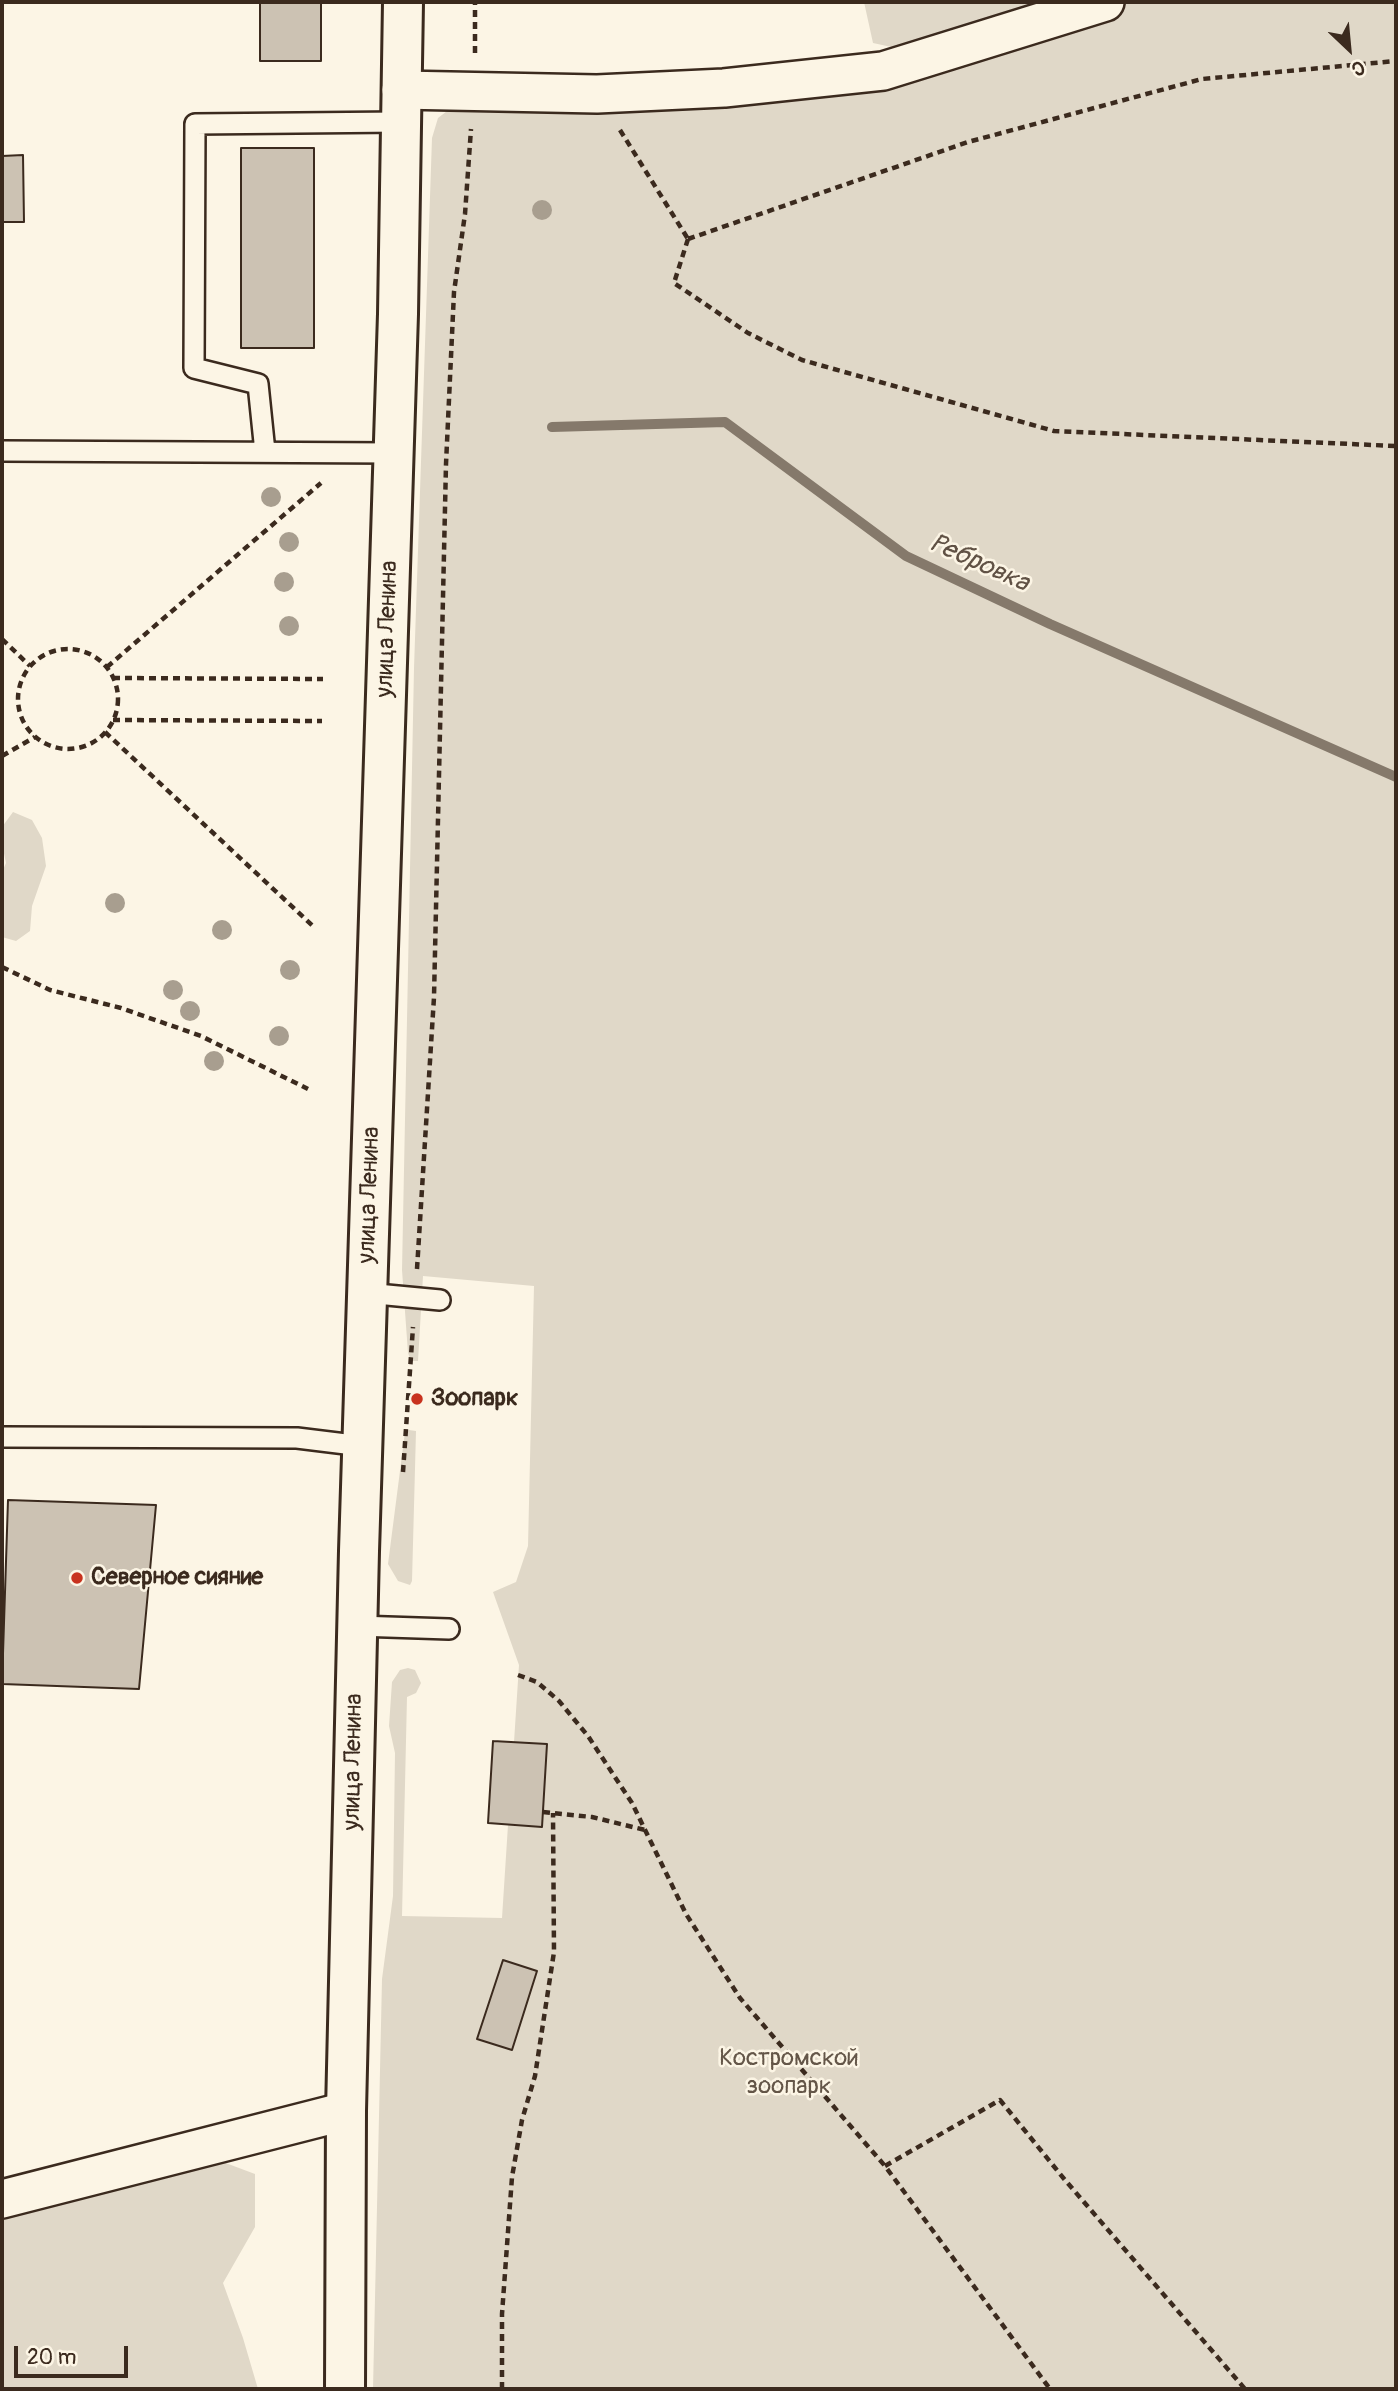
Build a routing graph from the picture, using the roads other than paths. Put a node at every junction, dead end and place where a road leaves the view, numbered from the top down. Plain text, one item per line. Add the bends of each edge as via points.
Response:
1 (403, 2) edge
2 (1105, 2) edge
3 (401, 106) junction
4 (2, 451) edge
5 (265, 452) junction
6 (393, 453) junction
7 (366, 1293) junction
8 (440, 1300) dead end
9 (2, 1437) edge
10 (362, 1446) junction
11 (358, 1626) junction
12 (449, 1629) dead end
13 (346, 2111) junction
14 (2, 2199) edge
15 (345, 2389) edge

1 - 3 main road, улица Ленина
2 - 3 street via 883,71 724,88 597,94 474,90
3 - 5 lane via 195,124 194,368 258,384
3 - 6 main road, улица Ленина
4 - 5 lane
5 - 6 lane
6 - 7 main road, улица Ленина
7 - 8 lane
7 - 10 main road, улица Ленина
9 - 10 lane via 297,1438
10 - 11 main road, улица Ленина
11 - 12 lane
11 - 13 main road, улица Ленина
13 - 14 street
13 - 15 main road, улица Ленина

